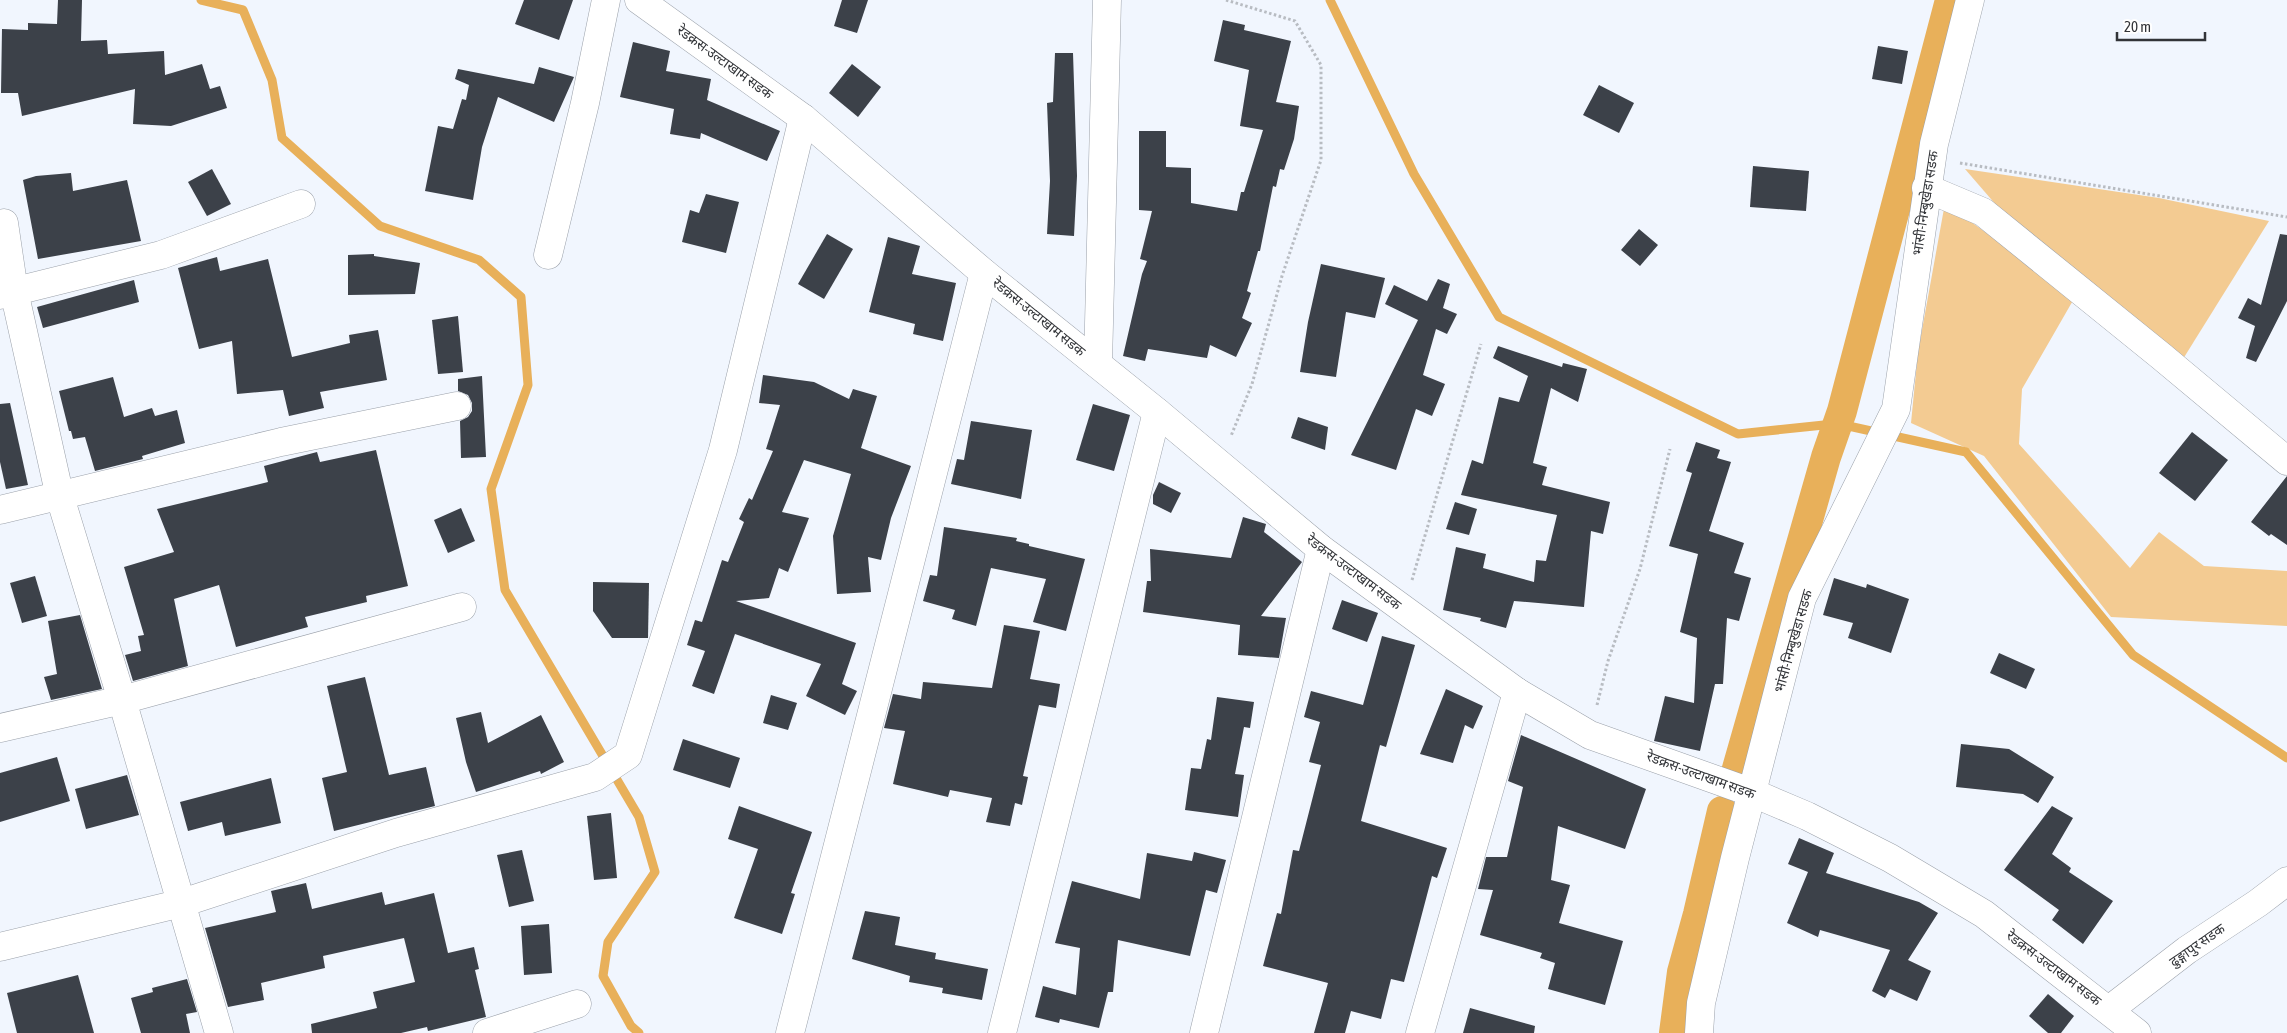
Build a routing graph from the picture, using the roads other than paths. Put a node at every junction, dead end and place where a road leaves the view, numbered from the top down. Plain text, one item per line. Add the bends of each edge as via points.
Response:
1 (606, 0) edge
2 (639, 0) edge
3 (1107, 0) edge
4 (1970, 0) edge
5 (803, 118) junction
6 (1926, 188) junction
7 (301, 204) dead end
8 (4, 223) dead end
9 (548, 255) dead end
10 (984, 273) junction
11 (7, 293) edge
12 (1098, 364) junction
13 (456, 406) dead end
14 (1157, 412) junction
15 (2287, 461) edge
16 (60, 497) junction
17 (0, 510) edge
18 (1321, 548) junction
19 (462, 607) dead end
20 (1517, 692) junction
21 (122, 700) junction
22 (0, 728) edge
23 (1753, 793) junction
24 (2287, 881) edge
25 (182, 903) junction
26 (0, 947) edge
27 (577, 1004) dead end
28 (2109, 1010) junction
29 (219, 1033) edge
30 (487, 1033) edge
31 (790, 1033) edge
32 (1002, 1033) edge
33 (1204, 1033) edge
34 (1420, 1033) edge
35 (1698, 1033) edge
36 (2137, 1033) edge

1 - 9 street
2 - 5 street, रेडक्रस-उल्टाखाम सडक
3 - 12 street
4 - 6 street, भांसी-निम्बुखेडा सडक
5 - 10 street, रेडक्रस-उल्टाखाम सडक
5 - 25 street via 723,450 628,755 595,778 396,834
6 - 15 street via 1983,212
6 - 23 street, भांसी-निम्बुखेडा सडक via 1896,409 1802,598
7 - 11 street via 161,255
8 - 11 street
10 - 12 street, रेडक्रस-उल्टाखाम सडक
10 - 31 street
11 - 16 street
12 - 14 street, रेडक्रस-उल्टाखाम सडक
13 - 16 street via 281,442
14 - 18 street, रेडक्रस-उल्टाखाम सडक
14 - 32 street
16 - 17 street
16 - 21 street
18 - 20 street, रेडक्रस-उल्टाखाम सडक
18 - 33 street
19 - 21 street
20 - 23 street, रेडक्रस-उल्टाखाम सडक via 1590,735
20 - 34 street
21 - 22 street
21 - 25 street
23 - 28 street, रेडक्रस-उल्टाखाम सडक via 1890,858 1984,914
23 - 35 street, भांसी-निम्बुखेडा सडक via 1703,993
24 - 28 street, ढुङ्गापुर सडक
25 - 26 street
25 - 29 street
27 - 30 street
28 - 36 street, रेडक्रस-उल्टाखाम सडक

